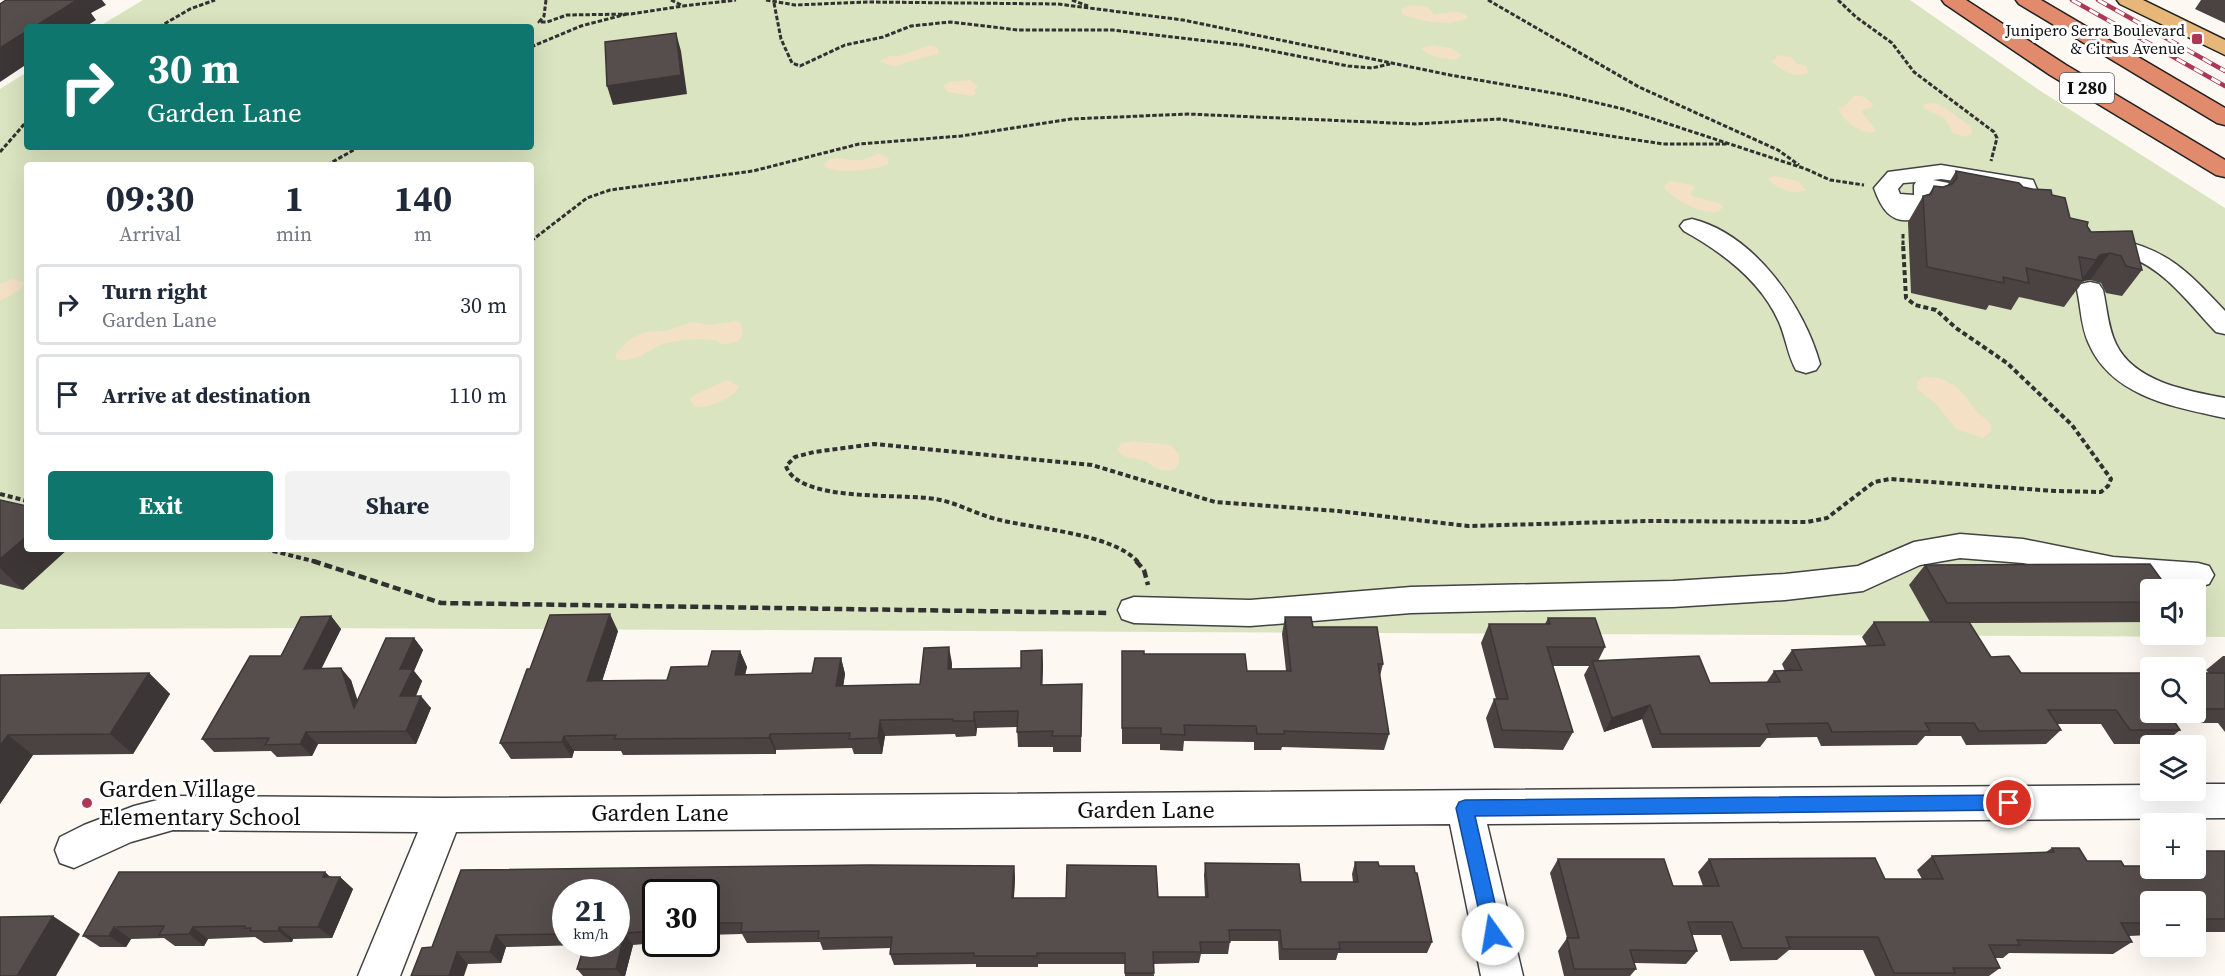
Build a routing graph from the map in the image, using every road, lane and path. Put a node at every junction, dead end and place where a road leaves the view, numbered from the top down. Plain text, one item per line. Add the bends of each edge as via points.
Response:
1 (215, 0) edge
2 (546, 0) edge
3 (671, 0) edge
4 (736, 0) edge
5 (766, 0) edge
6 (1072, 0) edge
7 (1488, 0) edge
8 (1838, 0) edge
9 (1952, 0) edge
10 (2026, 0) edge
11 (2127, 0) edge
12 (2157, 0) edge
13 (773, 2) junction
14 (683, 6) junction
15 (1097, 9) junction
16 (631, 14) junction
17 (164, 24) edge
18 (2225, 33) edge
19 (534, 46) edge
20 (2225, 48) edge
21 (1393, 63) junction
22 (2225, 118) edge
23 (24, 124) edge
24 (1728, 144) junction
25 (354, 150) edge
26 (0, 152) edge
27 (332, 162) edge
28 (1999, 163) dead end
29 (1806, 169) junction
30 (2225, 171) edge
31 (1889, 184) junction
32 (1902, 213) junction
33 (1692, 226) dead end
34 (534, 239) edge
35 (2082, 251) edge
36 (2090, 290) dead end
37 (2225, 326) edge
38 (1806, 364) dead end
39 (2225, 408) edge
40 (0, 494) edge
41 (24, 500) edge
42 (278, 552) edge
43 (2198, 574) dead end
44 (1134, 610) junction
45 (2225, 801) edge
46 (1465, 808) junction
47 (444, 815) junction
48 (74, 850) dead end
49 (379, 976) edge
50 (1502, 976) edge

1 - 17 path
2 - 16 path via 539,22 588,12
3 - 14 path
4 - 14 path
5 - 13 path
6 - 15 path
7 - 29 path via 1638,87 1778,150
8 - 28 path via 1892,43 1914,72 1994,132 1997,138 1990,164
9 - 30 highway, I 280 via 2028,52
10 - 22 highway, I 280
11 - 20 main road
12 - 18 main road
13 - 15 path via 1058,4
13 - 21 path via 778,9 780,36 792,63 800,66 845,45 911,26 950,22 1018,30 1113,30 1242,45 1348,66 1372,68
14 - 16 path
15 - 21 path via 1249,32
16 - 19 path via 580,26
21 - 24 path via 1564,94
23 - 26 path
24 - 29 path
24 - 34 path via 1663,144 1498,119 1416,124 1200,114 1082,119 961,136 859,144 753,171 610,190 587,198
25 - 27 path
29 - 31 path via 1851,184
31 - 32 street via 1889,197 1894,208
31 - 32 street via 1896,177 1941,172 1999,182 2000,179 2025,185 2033,208 1925,186 1927,204 1905,200 1906,214
32 - 44 path via 1906,298 1915,305 1936,310 2007,363 2072,425 2111,479 2101,492 1890,479 1874,482 1827,518 1807,522 1647,520 1468,526 1215,502 1092,465 932,448 874,444 814,452 795,457 786,466 789,476 805,486 936,500 995,519 1109,543 1133,557 1149,583
33 - 38 street via 1716,238 1755,269 1791,318
35 - 37 street via 2132,240 2161,261
36 - 39 street via 2103,344 2116,365 2155,391
40 - 41 path
42 - 44 path via 441,603 1110,613
43 - 44 street via 2113,569 2023,551 1960,546 1914,554 1863,578 1785,587 1673,594 1411,600 1250,613
45 - 46 street, Garden Lane
46 - 47 street, Garden Lane
46 - 50 street
47 - 48 street, Garden Lane via 173,813 132,823
47 - 49 street

